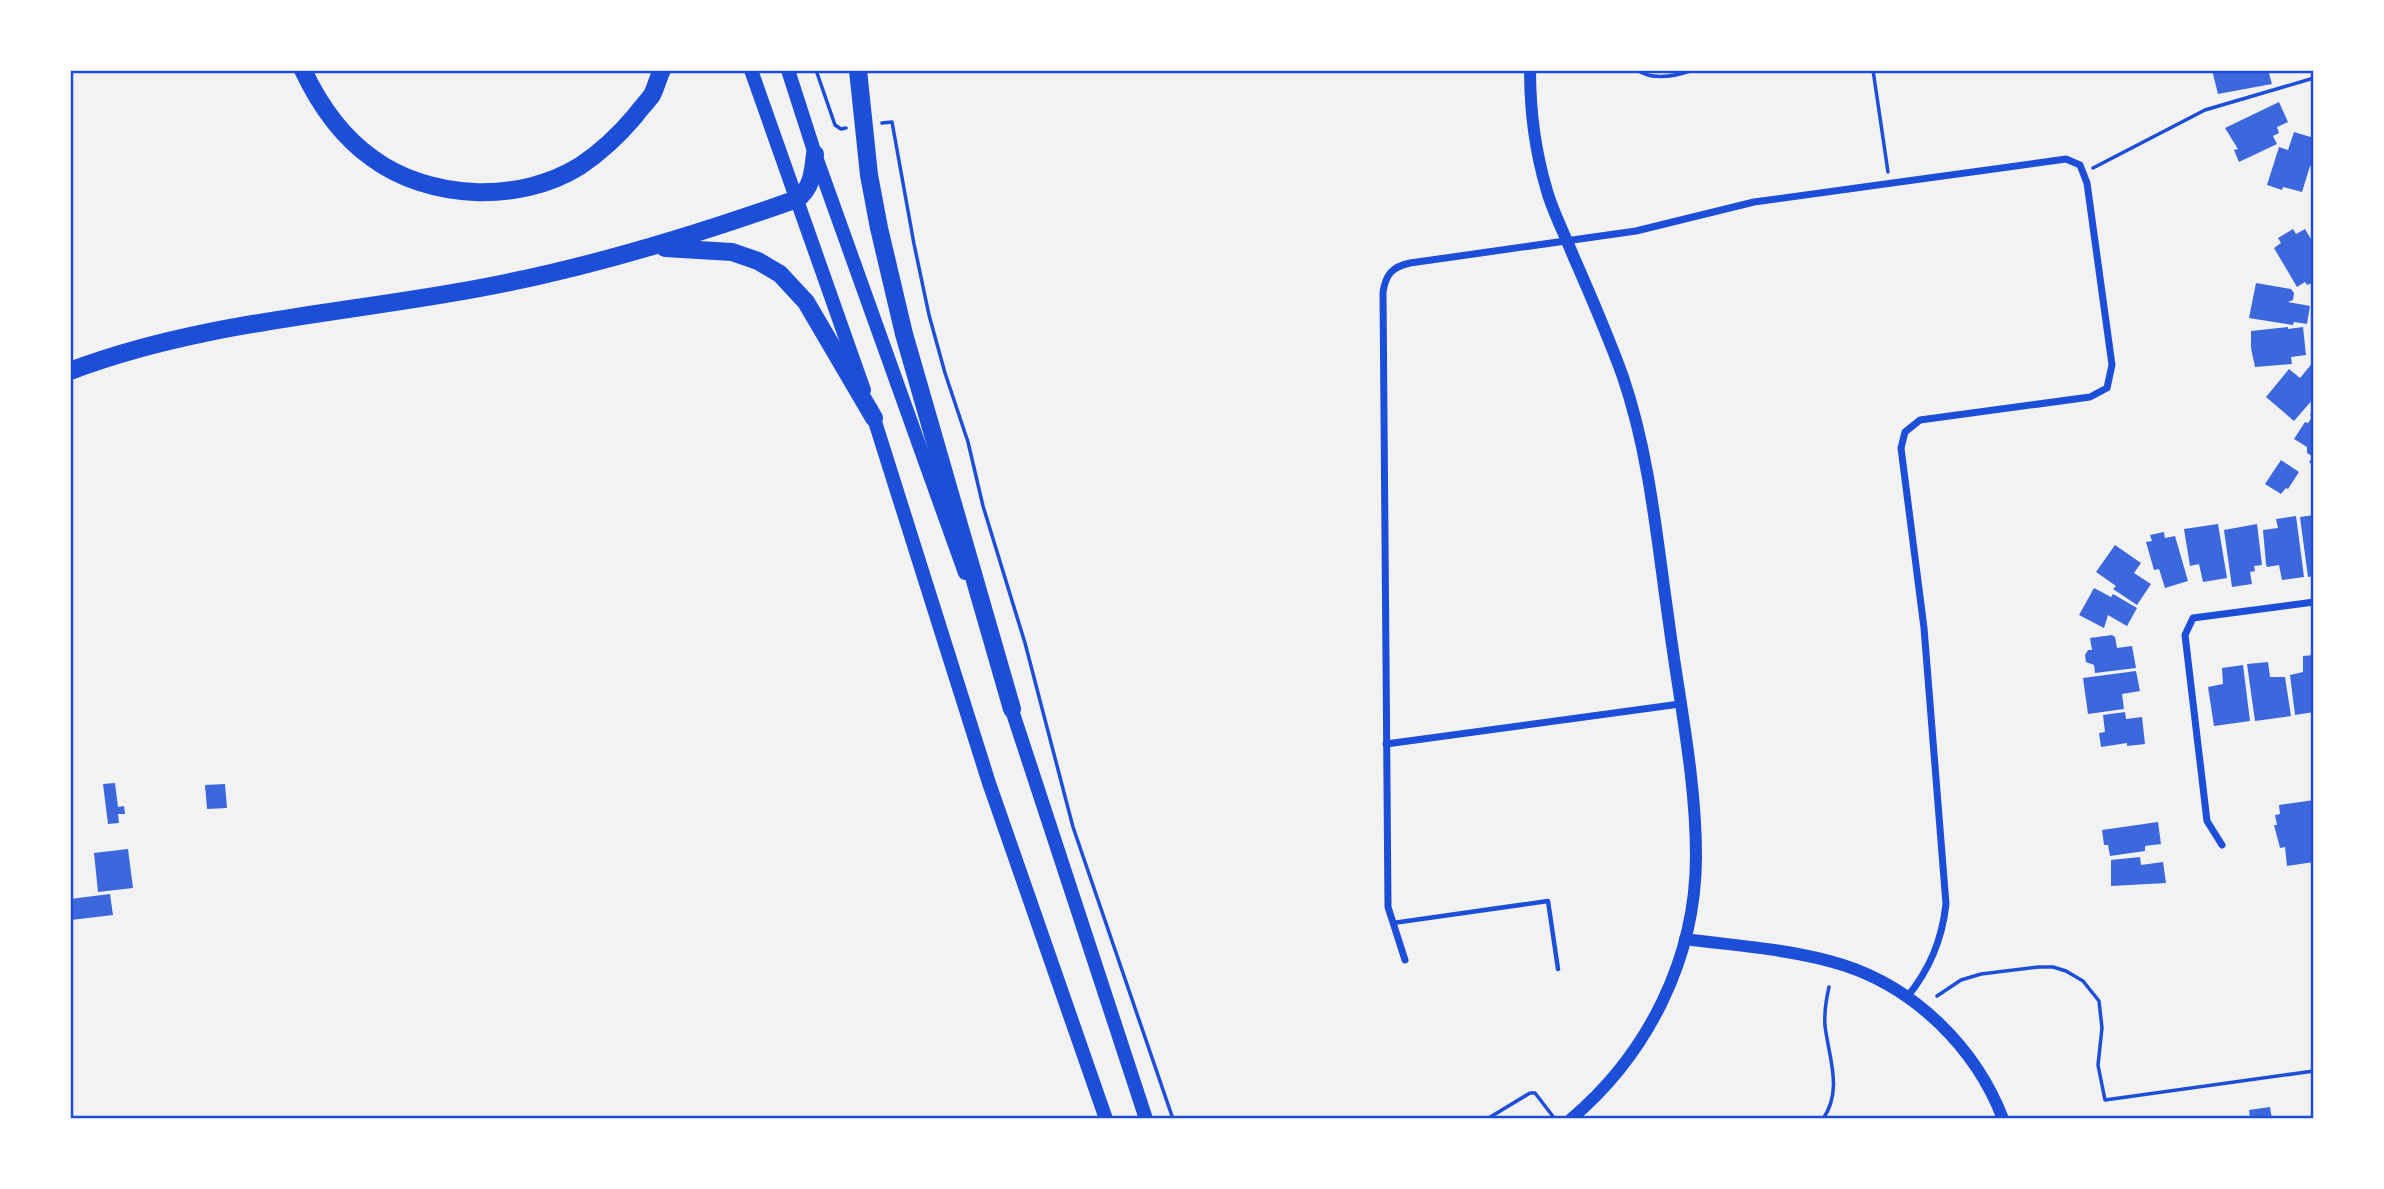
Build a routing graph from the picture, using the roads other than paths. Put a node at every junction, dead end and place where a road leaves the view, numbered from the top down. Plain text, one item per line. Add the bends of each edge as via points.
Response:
1 (303, 70) edge
2 (662, 70) edge
3 (751, 70) edge
4 (788, 70) edge
5 (858, 70) edge
6 (1530, 70) edge
7 (815, 154) junction
8 (797, 199) junction
9 (1567, 241) junction
10 (651, 248) junction
11 (70, 371) edge
12 (874, 418) junction
13 (2314, 602) edge
14 (1680, 705) junction
15 (1012, 709) junction
16 (1386, 744) junction
17 (2222, 845) dead end
18 (1392, 923) junction
19 (1685, 939) junction
20 (1405, 960) dead end
21 (1558, 969) dead end
22 (1908, 997) junction
23 (1106, 1119) edge
24 (1146, 1119) edge
25 (1571, 1119) edge
26 (2003, 1119) edge

1 - 2 highway via 331,117 372,159 421,182 495,192 550,181 579,166 617,138 652,95
3 - 8 main road
4 - 7 main road
5 - 15 highway via 869,175 904,334
6 - 9 street via 1537,152
7 - 8 highway via 810,185
7 - 15 main road
8 - 10 highway
8 - 12 main road
9 - 14 street via 1638,426
9 - 16 street via 1410,263 1390,271 1385,281
9 - 22 street via 1664,225 1754,202 2056,159 2066,159 2082,169 2112,365 2107,388 2090,397 1929,418 1912,425 1901,449 1924,628 1946,904 1933,957
10 - 11 highway via 479,289 206,332
10 - 12 highway via 733,252 780,275 806,302
12 - 23 main road via 989,783
13 - 17 street via 2193,618 2185,635 2207,821
14 - 16 street
14 - 19 street via 1696,857
15 - 24 main road
16 - 18 street
18 - 20 street
18 - 21 lane via 1548,901
19 - 22 street via 1823,960 1865,974
19 - 25 street via 1650,1027 1607,1085
22 - 26 street via 1959,1044

